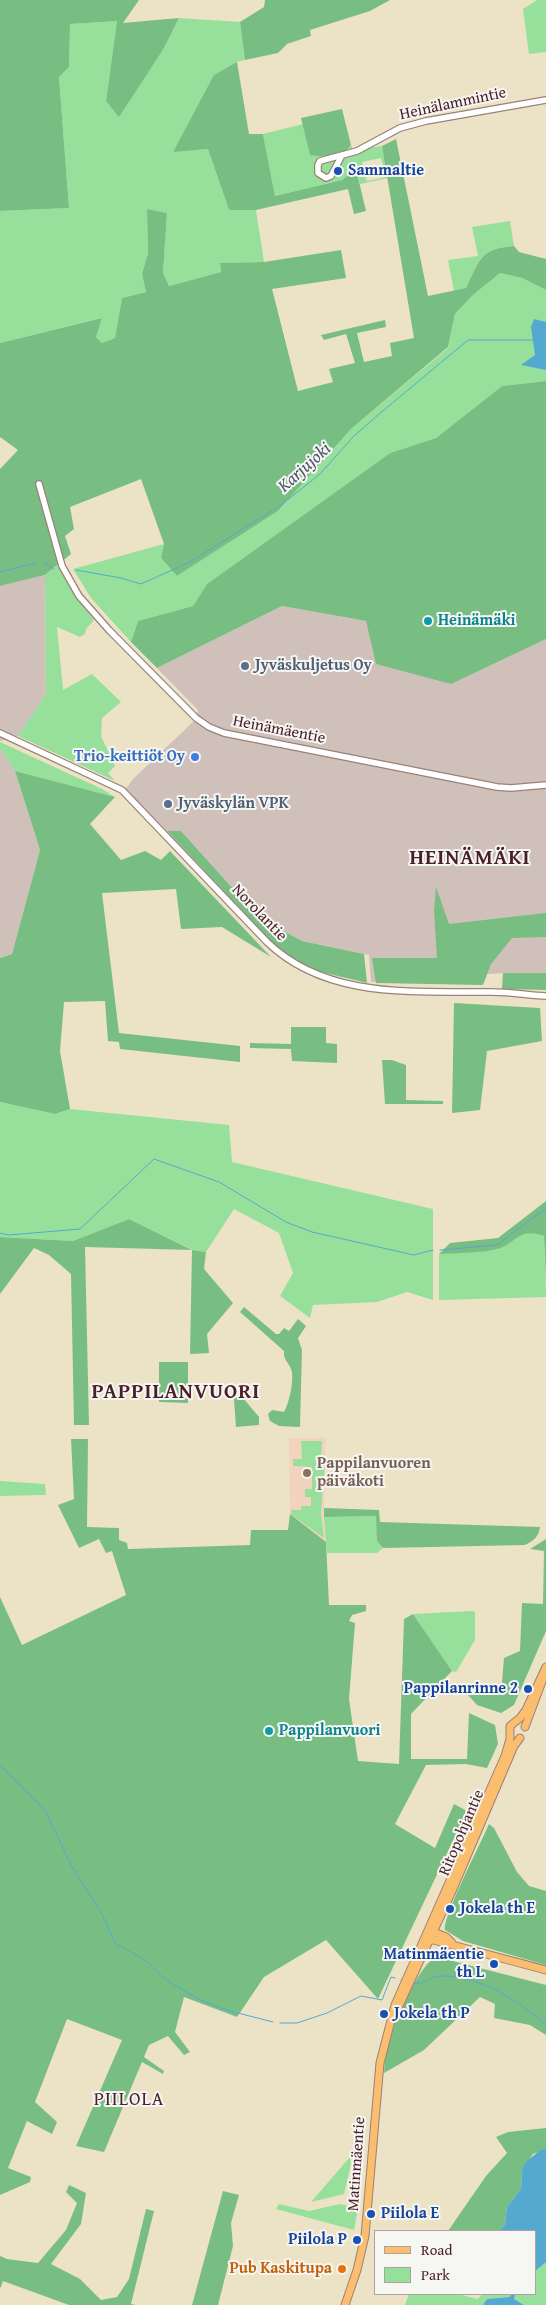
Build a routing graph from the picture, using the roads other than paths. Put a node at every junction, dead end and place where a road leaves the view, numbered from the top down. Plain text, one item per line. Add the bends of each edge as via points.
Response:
1 (546, 100) edge
2 (341, 157) dead end
3 (39, 484) dead end
4 (0, 733) edge
5 (546, 785) edge
6 (546, 996) edge
7 (546, 1667) edge
8 (516, 1722) junction
9 (526, 1727) junction
10 (510, 1734) junction
11 (520, 1738) junction
12 (431, 1931) junction
13 (428, 1939) junction
14 (452, 1943) junction
15 (546, 1970) edge
16 (345, 2305) edge

1 - 2 street, Heinälammintie via 400,128
3 - 5 street, Heinämäentie via 63,563 79,596 98,619 208,727 224,733 497,787
4 - 6 street, Norolantie via 122,790 282,957 300,968 346,983 387,991
7 - 8 main road via 526,1710
7 - 9 main road
8 - 9 main road
8 - 10 main road via 510,1728
9 - 11 main road
10 - 11 main road
10 - 12 main road, Ritopohjantie via 502,1764
11 - 12 main road, Ritopohjantie
12 - 13 main road, Ritopohjantie
12 - 14 main road
13 - 14 main road
13 - 16 main road, Matinmäentie via 390,2024 379,2071 364,2236
14 - 15 main road

